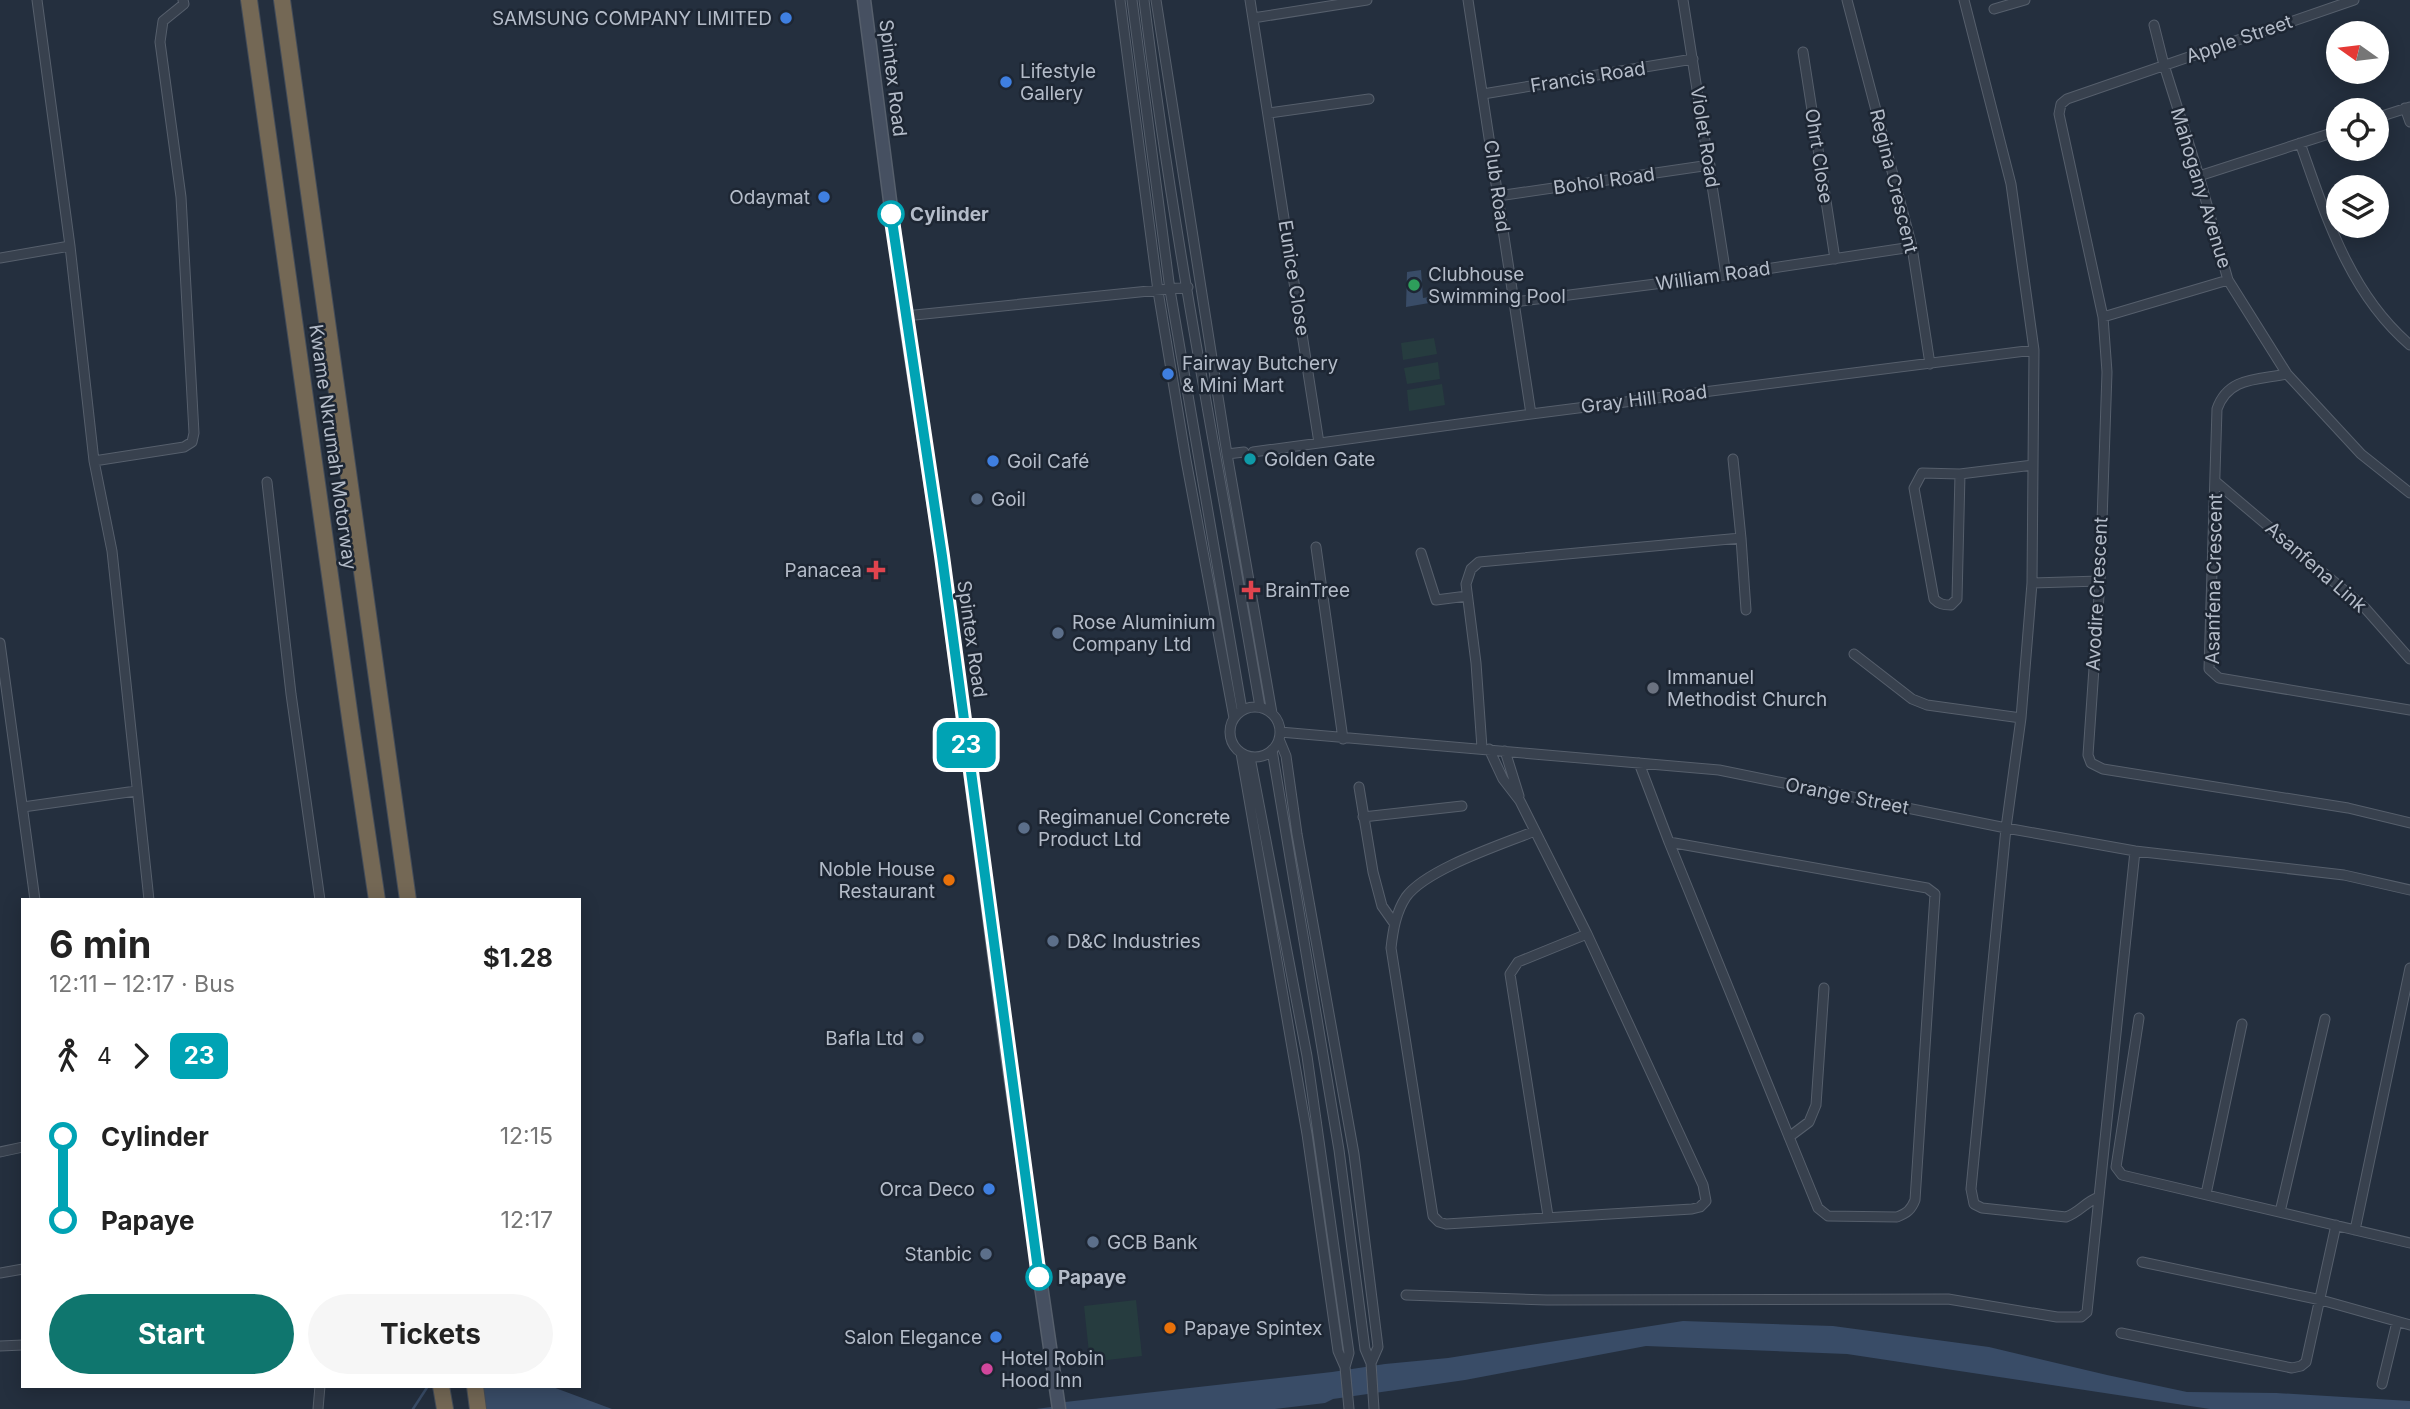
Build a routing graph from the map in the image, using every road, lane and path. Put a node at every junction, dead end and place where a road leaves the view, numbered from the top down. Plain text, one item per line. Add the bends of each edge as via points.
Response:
1 (37, 0) edge
2 (183, 0) edge
3 (249, 0) edge
4 (282, 0) edge
5 (864, 0) edge
6 (1120, 0) edge
7 (1132, 0) edge
8 (1144, 0) edge
9 (1156, 0) edge
10 (1250, 0) edge
11 (1367, 0) edge
12 (1468, 0) edge
13 (1683, 0) edge
14 (1847, 0) edge
15 (1964, 0) edge
16 (2023, 0) edge
17 (2354, 0) edge
18 (1994, 9) dead end
19 (1253, 18) junction
20 (2154, 25) dead end
21 (1803, 52) dead end
22 (1693, 59) junction
23 (2164, 65) junction
24 (1483, 94) junction
25 (1369, 99) dead end
26 (2061, 104) joint
27 (2408, 107) edge
28 (1269, 113) junction
29 (2389, 114) edge
30 (2410, 122) edge
31 (2326, 135) edge
32 (2300, 143) junction
33 (1710, 165) junction
34 (2199, 176) junction
35 (1498, 196) junction
36 (71, 246) junction
37 (1912, 247) junction
38 (0, 258) edge
39 (1835, 259) junction
40 (1726, 275) junction
41 (2228, 279) junction
42 (1188, 287) junction
43 (1170, 290) junction
44 (1158, 291) junction
45 (1514, 302) junction
46 (905, 316) junction
47 (2103, 317) junction
48 (2410, 345) edge
49 (2035, 350) junction
50 (1930, 363) junction
51 (2287, 374) junction
52 (1531, 414) junction
53 (1319, 443) junction
54 (1227, 454) junction
55 (1732, 459) dead end
56 (94, 461) junction
57 (2033, 465) junction
58 (1960, 474) junction
59 (267, 482) dead end
60 (2216, 482) junction
61 (2410, 493) edge
62 (1741, 538) junction
63 (1315, 547) dead end
64 (1421, 553) dead end
65 (2100, 581) junction
66 (2032, 583) junction
67 (1467, 596) junction
68 (1746, 610) dead end
69 (0, 643) edge
70 (1854, 654) dead end
71 (2410, 659) edge
72 (1260, 707) junction
73 (1242, 710) junction
74 (2410, 710) edge
75 (1272, 713) junction
76 (1234, 718) junction
77 (2021, 718) junction
78 (1280, 736) junction
79 (1343, 739) junction
80 (1485, 749) junction
81 (1272, 750) junction
82 (1505, 751) junction
83 (1246, 755) junction
84 (1639, 763) junction
85 (1359, 787) dead end
86 (136, 791) junction
87 (1520, 801) junction
88 (1462, 806) dead end
89 (23, 807) junction
90 (1363, 817) junction
91 (2410, 823) edge
92 (2006, 828) junction
93 (1535, 831) junction
94 (1669, 842) junction
95 (2135, 851) junction
96 (2410, 890) edge
97 (35, 898) edge
98 (149, 898) edge
99 (320, 898) edge
100 (377, 898) edge
101 (408, 898) edge
102 (1394, 923) junction
103 (1587, 934) junction
104 (2410, 968) edge
105 (1824, 988) dead end
106 (2139, 1018) dead end
107 (2325, 1019) dead end
108 (2242, 1024) dead end
109 (1789, 1137) junction
110 (21, 1147) edge
111 (0, 1152) edge
112 (2206, 1194) junction
113 (2099, 1197) junction
114 (2280, 1212) junction
115 (1548, 1216) junction
116 (2336, 1225) junction
117 (2355, 1230) junction
118 (2410, 1243) edge
119 (2142, 1262) dead end
120 (21, 1269) edge
121 (0, 1273) edge
122 (1406, 1296) dead end
123 (2321, 1300) junction
124 (2398, 1322) junction
125 (2410, 1325) edge
126 (2121, 1334) dead end
127 (21, 1345) edge
128 (0, 1346) edge
129 (1371, 1363) junction
130 (2382, 1384) dead end
131 (320, 1388) edge
132 (441, 1388) edge
133 (475, 1388) edge
134 (1058, 1405) edge
135 (1374, 1406) edge
136 (1349, 1407) edge
137 (318, 1409) edge
138 (445, 1409) edge
139 (478, 1409) edge

1 - 36 street
2 - 56 street via 160,30 181,197 194,433 192,442 184,447
3 - 100 highway, Kwame Nkrumah Motorway
4 - 101 highway, Kwame Nkrumah Motorway
5 - 46 main road, Spintex Road
6 - 44 street
7 - 43 street
8 - 42 street
9 - 54 street
10 - 19 street, Eunice Close
11 - 19 street
12 - 24 street, Club Road
13 - 22 street, Violet Road
14 - 37 street, Regina Crescent
15 - 49 street via 2011,184
16 - 18 street
17 - 23 street, Apple Street
19 - 28 street, Eunice Close
20 - 23 street, Mahogany Avenue
21 - 39 street, Ohrt Close
22 - 24 street, Francis Road
22 - 33 street, Violet Road
23 - 26 street, Apple Street
23 - 34 street, Mahogany Avenue
24 - 35 street, Club Road
25 - 28 street
26 - 47 street, Avodire Crescent via 2059,114
27 - 29 street
27 - 30 street
28 - 53 street, Eunice Close
31 - 32 street
32 - 34 street
32 - 48 street via 2333,235 2363,293
33 - 35 street, Bohol Road
33 - 40 street, Violet Road
34 - 41 street, Mahogany Avenue
35 - 45 street, Club Road
36 - 38 street
36 - 56 street
37 - 39 street, William Road
37 - 50 street, Regina Crescent
39 - 40 street, William Road
40 - 45 street, William Road
41 - 47 street
41 - 51 street, Mahogany Avenue
42 - 43 street
42 - 72 street
43 - 44 street
43 - 73 street
44 - 46 street
44 - 76 street
45 - 52 street, Club Road
46 - 134 main road, Spintex Road
47 - 65 street, Avodire Crescent via 2107,372
49 - 50 street, Gray Hill Road
49 - 57 street
50 - 52 street, Gray Hill Road
51 - 60 street, Asanfena Crescent via 2233,385 2225,392 2217,409
51 - 61 street, Mahogany Avenue via 2361,454
52 - 53 street, Gray Hill Road
53 - 54 street, Gray Hill Road
54 - 75 street
55 - 62 street
56 - 86 street via 112,551
57 - 58 street
57 - 66 street
58 - 58 street via 1957,599 1944,605 1934,599 1914,488 1922,473
59 - 99 street
60 - 71 street, Asanfena Link via 2365,608
60 - 74 street, Asanfena Crescent via 2208,663 2213,674
62 - 67 street via 1479,562 1468,576
62 - 68 street
63 - 79 street
64 - 67 street via 1436,600
65 - 66 street
65 - 91 street, Avodire Crescent via 2088,755 2096,767 2348,808
66 - 77 street
67 - 80 street
69 - 89 street
70 - 77 street via 1927,705
72 - 73 street
72 - 75 street
73 - 76 street
75 - 78 street
76 - 83 street via 1233,745
77 - 92 street
78 - 79 street, Orange Street
78 - 81 street
78 - 129 street via 1354,1154 1378,1347
79 - 80 street, Orange Street
80 - 82 street, Orange Street
80 - 87 street
81 - 83 street via 1262,756
81 - 129 street via 1339,1150 1365,1349
82 - 84 street, Orange Street
82 - 87 street
83 - 136 street
84 - 92 street, Orange Street via 1719,770
84 - 94 street
85 - 90 street
86 - 89 street
86 - 98 street
87 - 93 street
88 - 90 street
89 - 97 street
90 - 102 street via 1381,905
92 - 95 street, Orange Street
92 - 113 street via 1972,1175 1974,1204 2066,1217
93 - 102 street via 1425,880 1407,896
93 - 103 street
94 - 109 street
94 - 109 street via 1927,888 1937,898 1911,1209 1897,1217 1823,1214 1812,1199
95 - 96 street, Orange Street via 2344,875
95 - 113 street
102 - 115 street via 1391,948 1433,1216 1446,1224
103 - 115 street via 1518,962 1510,974
103 - 115 street via 1703,1185 1706,1201 1692,1209
104 - 117 street
105 - 109 street via 1816,1105 1809,1122
106 - 112 street via 2116,1167 2122,1175
107 - 114 street
108 - 112 street
110 - 111 street
112 - 114 street
113 - 122 street via 2087,1312 2081,1317 1948,1299
114 - 116 street
116 - 117 street
116 - 123 street
117 - 118 street
119 - 123 street
120 - 121 street
123 - 124 street
123 - 126 street via 2306,1362 2292,1368
124 - 125 street
124 - 130 street
127 - 128 street
129 - 135 street
131 - 137 street
132 - 138 highway
133 - 139 highway

